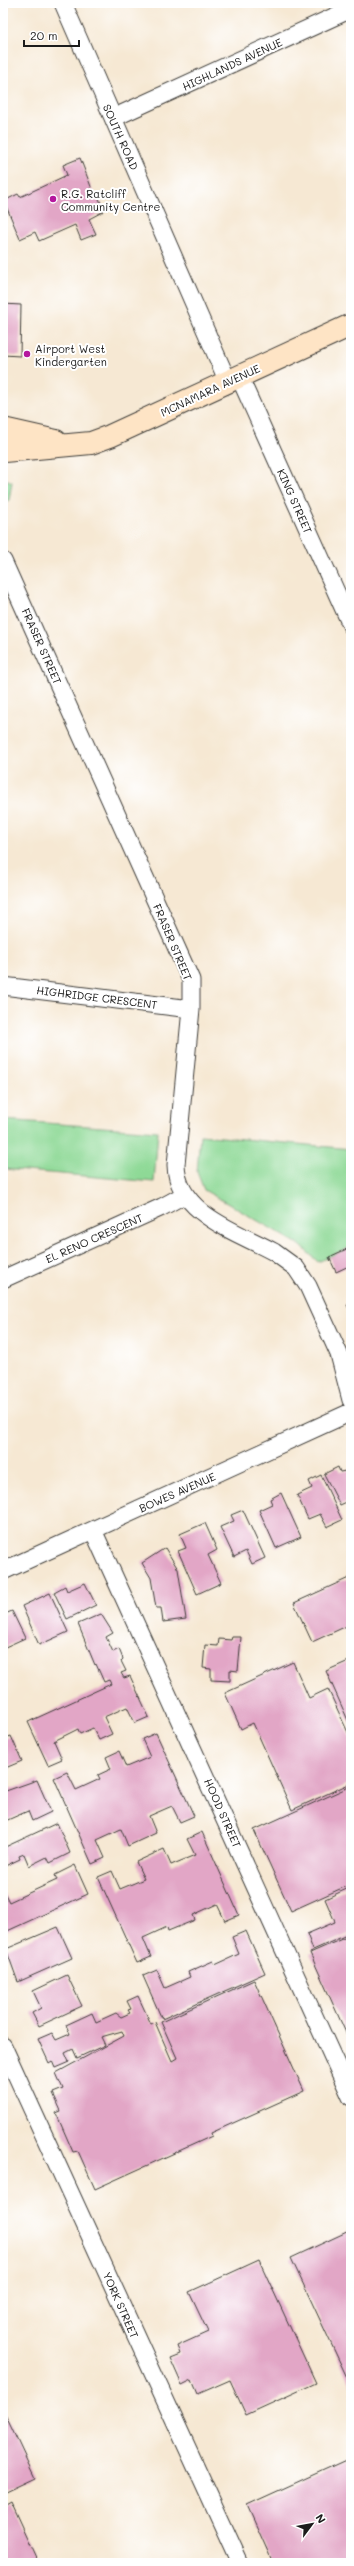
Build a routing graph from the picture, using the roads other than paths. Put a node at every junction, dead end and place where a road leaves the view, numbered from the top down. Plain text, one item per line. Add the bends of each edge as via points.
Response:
1 (62, 3) edge
2 (345, 8) edge
3 (113, 118) junction
4 (351, 325) edge
5 (233, 379) junction
6 (3, 429) edge
7 (67, 444) junction
8 (3, 452) edge
9 (3, 561) edge
10 (351, 625) edge
11 (3, 986) edge
12 (192, 1009) junction
13 (184, 1195) junction
14 (3, 1279) edge
15 (339, 1354) junction
16 (351, 1372) edge
17 (351, 1400) edge
18 (351, 1412) edge
19 (93, 1530) junction
20 (3, 1571) edge
21 (3, 2046) edge
22 (351, 2097) edge
23 (240, 2563) edge

1 - 3 street, SOUTH ROAD
2 - 3 street, HIGHLANDS AVENUE
3 - 5 street, SOUTH ROAD
4 - 5 street, MCNAMARA AVENUE
5 - 7 street, MCNAMARA AVENUE via 110,436 91,443
5 - 10 street, KING STREET
6 - 7 street, MCNAMARA AVENUE
6 - 8 street via 6,438
7 - 8 street, MCNAMARA AVENUE
9 - 12 street, FRASER STREET via 187,969 191,980
11 - 12 street, HIGHRIDGE CRESCENT
12 - 13 street, FRASER STREET via 176,1166 176,1176
13 - 14 street, EL RENO CRESCENT
13 - 15 street, FRASER STREET via 196,1209 274,1252 296,1268 308,1286
15 - 16 street, FRASER STREET
15 - 17 street, FRASER STREET
18 - 19 street, BOWES AVENUE
19 - 20 street, BOWES AVENUE
19 - 22 street, HOOD STREET
21 - 23 street, YORK STREET

